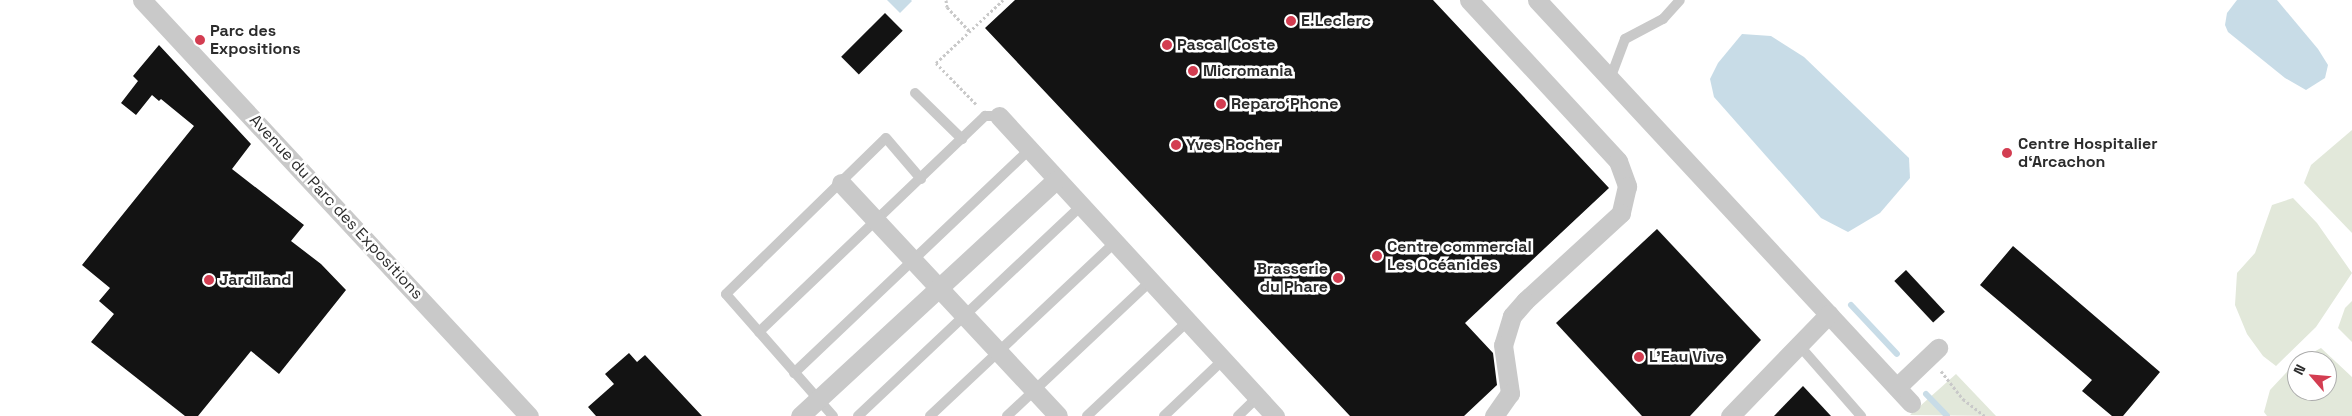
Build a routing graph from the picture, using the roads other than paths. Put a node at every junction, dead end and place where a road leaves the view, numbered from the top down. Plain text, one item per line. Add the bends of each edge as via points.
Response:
1 (142, 0) edge
2 (1469, 0) edge
3 (1537, 0) edge
4 (1680, 0) edge
5 (1610, 79) junction
6 (915, 93) dead end
7 (999, 116) joint
8 (962, 139) junction
9 (1029, 150) junction
10 (921, 178) junction
11 (1056, 180) junction
12 (841, 183) junction
13 (1082, 205) junction
14 (876, 220) junction
15 (1115, 242) junction
16 (914, 261) junction
17 (1151, 281) junction
18 (940, 288) junction
19 (1830, 314) junction
20 (965, 315) junction
21 (1187, 322) junction
22 (759, 332) junction
23 (1798, 344) junction
24 (998, 352) junction
25 (1933, 353) road end
26 (1224, 360) junction
27 (794, 373) junction
28 (1897, 387) junction
29 (1034, 391) junction
30 (1258, 397) junction
31 (818, 399) junction
32 (1911, 403) dead end
33 (529, 416) edge
34 (800, 416) edge
35 (833, 416) edge
36 (858, 416) edge
37 (930, 416) edge
38 (1007, 416) edge
39 (1058, 416) edge
40 (1087, 416) edge
41 (1164, 416) edge
42 (1238, 416) edge
43 (1275, 416) edge
44 (1494, 416) edge
45 (1730, 416) edge
46 (1861, 416) edge

1 - 33 street, Avenue du Parc des Expositions
2 - 44 street via 1618,161 1627,186 1621,213 1512,316 1503,346 1510,393
3 - 5 street
4 - 5 lane via 1663,19 1625,39
5 - 19 street
6 - 8 lane
7 - 8 lane via 985,116
7 - 9 street
8 - 10 lane
9 - 11 street
9 - 16 lane
10 - 12 lane via 886,138
10 - 14 lane
11 - 13 street
11 - 18 street
12 - 14 street
12 - 22 lane via 726,294
13 - 15 street
13 - 20 lane
14 - 16 street
14 - 22 lane
15 - 17 street
15 - 24 lane
16 - 18 street
16 - 27 lane
17 - 21 street
17 - 29 lane
18 - 20 street
18 - 31 street
19 - 23 street
19 - 28 street
20 - 24 street
20 - 36 lane
21 - 26 street
21 - 40 lane
22 - 27 lane
23 - 45 street
23 - 46 lane
24 - 29 street
24 - 37 lane
25 - 28 street
26 - 30 street
26 - 41 lane
27 - 31 lane
28 - 32 street
29 - 38 lane
29 - 39 street
30 - 42 lane
30 - 43 street
31 - 34 street
31 - 35 lane

